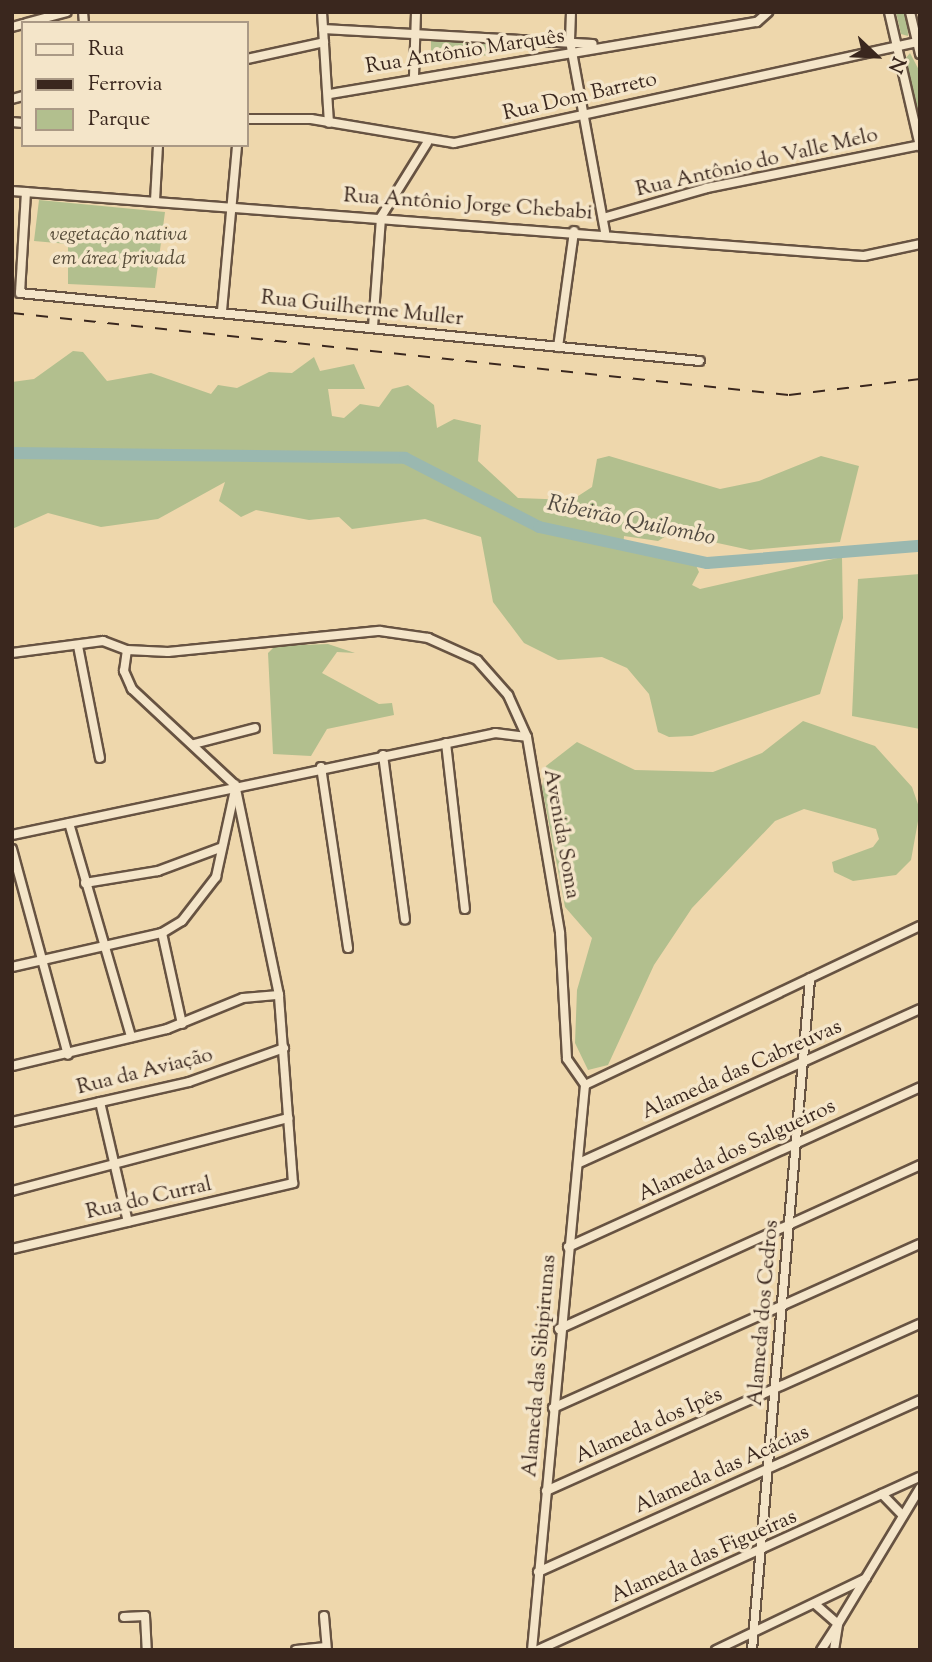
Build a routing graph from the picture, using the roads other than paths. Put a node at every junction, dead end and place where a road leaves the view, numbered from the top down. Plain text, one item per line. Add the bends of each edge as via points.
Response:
1 (67, 12) edge
2 (322, 12) edge
3 (416, 12) edge
4 (571, 12) edge
5 (768, 12) edge
6 (889, 12) edge
7 (910, 12) edge
8 (32, 21) edge
9 (323, 29) junction
10 (416, 34) junction
11 (570, 41) junction
12 (918, 41) edge
13 (324, 42) junction
14 (596, 44) junction
15 (898, 44) junction
16 (573, 54) junction
17 (920, 54) edge
18 (248, 59) edge
19 (414, 76) junction
20 (330, 94) junction
21 (584, 114) junction
22 (248, 119) edge
23 (330, 123) junction
24 (427, 143) junction
25 (920, 145) edge
26 (158, 147) edge
27 (237, 147) edge
28 (12, 191) edge
29 (26, 192) junction
30 (155, 201) junction
31 (232, 206) junction
32 (382, 217) junction
33 (603, 218) junction
34 (574, 231) junction
35 (605, 232) junction
36 (920, 244) edge
37 (222, 311) junction
38 (373, 327) junction
39 (558, 347) junction
40 (700, 361) dead end
41 (78, 646) junction
42 (127, 650) junction
43 (12, 653) edge
44 (256, 728) dead end
45 (527, 737) junction
46 (446, 743) junction
47 (194, 744) junction
48 (383, 755) junction
49 (100, 758) dead end
50 (321, 767) junction
51 (235, 788) junction
52 (69, 823) junction
53 (12, 835) edge
54 (220, 848) junction
55 (12, 849) edge
56 (85, 883) junction
57 (465, 909) dead end
58 (405, 920) dead end
59 (920, 926) edge
60 (162, 933) junction
61 (107, 946) junction
62 (348, 948) dead end
63 (43, 961) junction
64 (12, 967) edge
65 (810, 979) junction
66 (279, 995) junction
67 (920, 1009) edge
68 (182, 1024) junction
69 (131, 1037) junction
70 (284, 1048) junction
71 (68, 1055) junction
72 (803, 1062) junction
73 (12, 1066) edge
74 (585, 1085) junction
75 (920, 1087) edge
76 (100, 1102) junction
77 (289, 1118) junction
78 (12, 1122) edge
79 (795, 1145) junction
80 (118, 1163) junction
81 (579, 1163) junction
82 (920, 1165) edge
83 (12, 1191) edge
84 (128, 1222) junction
85 (789, 1227) junction
86 (920, 1244) edge
87 (568, 1247) junction
88 (12, 1249) edge
89 (781, 1309) junction
90 (920, 1324) edge
91 (559, 1329) junction
92 (776, 1388) junction
93 (920, 1400) edge
94 (553, 1408) junction
95 (768, 1469) junction
96 (920, 1477) edge
97 (920, 1488) edge
98 (546, 1491) junction
99 (882, 1494) junction
100 (903, 1516) junction
101 (760, 1552) junction
102 (538, 1572) junction
103 (866, 1578) junction
104 (815, 1604) junction
105 (324, 1616) dead end
106 (124, 1617) dead end
107 (838, 1624) junction
108 (751, 1634) junction
109 (326, 1648) edge
110 (147, 1650) edge
111 (296, 1650) edge
112 (533, 1650) edge
113 (538, 1650) edge
114 (716, 1650) edge
115 (752, 1650) edge
116 (821, 1650) edge
117 (834, 1650) edge

1 - 8 street
2 - 9 street
3 - 10 street
4 - 11 street
5 - 14 street, Rua Antônio Marquês via 757,22
6 - 15 street
7 - 12 street
9 - 10 street
9 - 13 street
10 - 11 street
10 - 19 street
11 - 14 street
11 - 16 street
12 - 15 street, Rua Dom Barreto
12 - 17 street
13 - 18 street
13 - 20 street
14 - 16 street, Rua Antônio Marquês
15 - 21 street, Rua Dom Barreto
15 - 25 street
16 - 19 street, Rua Antônio Marquês
16 - 21 street
19 - 20 street, Rua Antônio Marquês
20 - 23 street
21 - 24 street, Rua Dom Barreto via 454,143
21 - 33 street
22 - 23 street, Rua Dom Barreto
23 - 24 street, Rua Dom Barreto
24 - 32 street
25 - 33 street, Rua Antônio do Valle Melo via 707,188
26 - 30 street
27 - 31 street
28 - 29 street, Rua Antônio Jorge Chebabi
29 - 30 street, Rua Antônio Jorge Chebabi
29 - 37 street, Rua Guilherme Muller via 20,293
30 - 31 street, Rua Antônio Jorge Chebabi
31 - 32 street, Rua Antônio Jorge Chebabi
31 - 37 street
32 - 34 street, Rua Antônio Jorge Chebabi
32 - 38 street
33 - 35 street
34 - 35 street, Rua Antônio Jorge Chebabi
34 - 39 street
35 - 36 street, Rua Antônio Jorge Chebabi via 864,256
37 - 38 street, Rua Guilherme Muller
38 - 39 street, Rua Guilherme Muller
39 - 40 street, Rua Guilherme Muller
41 - 42 street, Avenida Soma via 103,641
41 - 43 street, Avenida Soma
41 - 49 street
42 - 45 street, Avenida Soma via 380,631 428,638 487,668 519,711
42 - 47 street via 129,684
44 - 47 street
45 - 46 street via 495,733
45 - 74 street, Avenida Soma via 560,933 567,1059
46 - 48 street
46 - 57 street
47 - 51 street
48 - 50 street
48 - 58 street
50 - 51 street
50 - 62 street
51 - 52 street
51 - 54 street
51 - 66 street
52 - 53 street
52 - 56 street
54 - 56 street via 158,871
54 - 60 street via 216,877 201,902
55 - 63 street
56 - 61 street
59 - 65 street
60 - 61 street
60 - 68 street
61 - 63 street
61 - 69 street
63 - 64 street
63 - 71 street
65 - 72 street, Alameda dos Cedros
65 - 74 street
66 - 68 street via 224,1004
66 - 70 street
67 - 72 street, Alameda das Cabreuvas
68 - 69 street
69 - 71 street
70 - 76 street, Rua da Aviação via 189,1082
70 - 77 street
71 - 73 street
72 - 79 street, Alameda dos Cedros
72 - 81 street, Alameda das Cabreuvas
74 - 81 street, Alameda das Sibipirunas
75 - 79 street, Alameda dos Salgueiros
76 - 78 street, Rua da Aviação
76 - 80 street
77 - 80 street
77 - 84 street, Rua do Curral via 293,1184
79 - 85 street, Alameda dos Cedros
79 - 87 street, Alameda dos Salgueiros
80 - 83 street
80 - 84 street
81 - 87 street, Alameda das Sibipirunas
82 - 85 street
84 - 88 street, Rua do Curral
85 - 89 street, Alameda dos Cedros
85 - 91 street
86 - 89 street
87 - 91 street, Alameda das Sibipirunas
89 - 92 street, Alameda dos Cedros
89 - 94 street
90 - 92 street, Alameda dos Ipês
91 - 94 street, Alameda das Sibipirunas
92 - 95 street, Alameda dos Cedros
92 - 98 street, Alameda dos Ipês
93 - 95 street, Alameda das Acácias
94 - 98 street, Alameda das Sibipirunas
95 - 101 street, Alameda dos Cedros
95 - 102 street, Alameda das Acácias
96 - 99 street, Alameda das Figueiras
97 - 100 street
98 - 102 street, Alameda das Sibipirunas
99 - 100 street
99 - 101 street, Alameda das Figueiras
100 - 103 street
101 - 108 street, Alameda dos Cedros
101 - 113 street, Alameda das Figueiras
102 - 112 street, Alameda das Sibipirunas
103 - 104 street
103 - 107 street
104 - 107 street
104 - 108 street
105 - 109 street
106 - 110 street via 145,1616
107 - 116 street
107 - 117 street
108 - 114 street
108 - 115 street, Alameda dos Cedros
109 - 111 street

